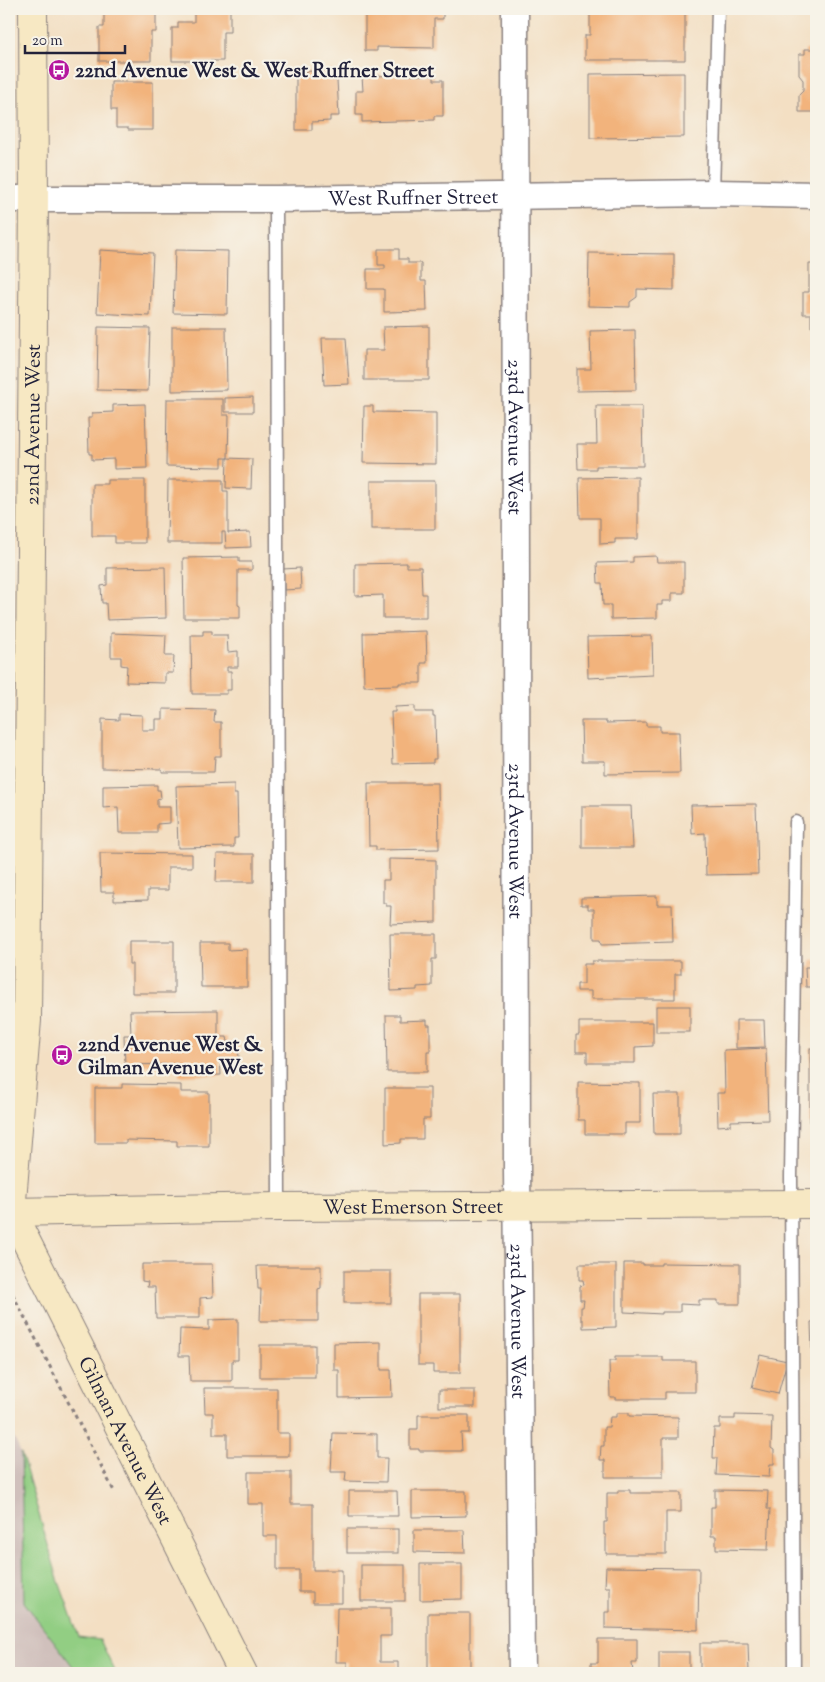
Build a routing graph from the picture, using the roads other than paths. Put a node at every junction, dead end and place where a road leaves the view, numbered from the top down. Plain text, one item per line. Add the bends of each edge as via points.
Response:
1 (33, 9) edge
2 (515, 9) edge
3 (718, 9) edge
4 (714, 194) junction
5 (816, 195) edge
6 (514, 196) junction
7 (21, 198) edge
8 (276, 199) junction
9 (796, 822) dead end
10 (18, 995) edge
11 (804, 1204) edge
12 (518, 1206) junction
13 (279, 1207) junction
14 (10, 1209) edge
15 (243, 1673) edge
16 (522, 1673) edge
17 (794, 1673) edge

1 - 7 street, 22nd Avenue West
2 - 6 street, 23rd Avenue West
3 - 4 lane
4 - 5 street, West Ruffner Street
4 - 6 street, West Ruffner Street
6 - 8 street, West Ruffner Street
6 - 12 street, 23rd Avenue West
7 - 8 street, West Ruffner Street
7 - 10 street, 22nd Avenue West
8 - 13 lane
9 - 11 lane
10 - 14 street, 22nd Avenue West via 27,1020
11 - 12 street, West Emerson Street
11 - 17 lane
12 - 13 street, West Emerson Street
12 - 16 street, 23rd Avenue West
13 - 14 street, West Emerson Street
14 - 15 street, Gilman Avenue West

